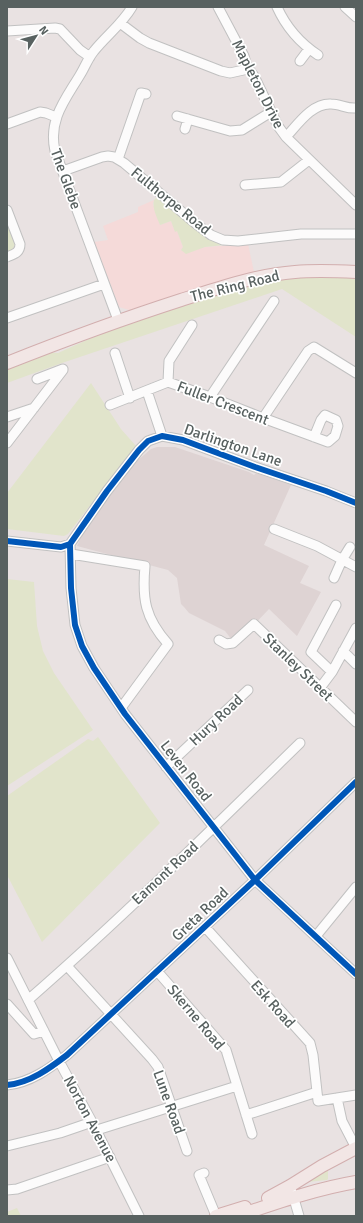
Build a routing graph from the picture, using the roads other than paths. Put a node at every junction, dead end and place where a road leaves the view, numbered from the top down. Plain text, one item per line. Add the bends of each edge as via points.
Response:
1 (132, 7) edge
2 (218, 7) edge
3 (277, 7) edge
4 (345, 7) edge
5 (356, 17) edge
6 (120, 23) junction
7 (7, 31) edge
8 (310, 49) junction
9 (318, 55) dead end
10 (90, 57) junction
11 (300, 61) dead end
12 (248, 69) junction
13 (146, 94) dead end
14 (356, 108) edge
15 (271, 112) junction
16 (177, 116) dead end
17 (56, 117) junction
18 (188, 120) junction
19 (7, 124) edge
20 (185, 129) dead end
21 (286, 137) junction
22 (118, 159) junction
23 (309, 160) junction
24 (63, 171) junction
25 (245, 185) dead end
26 (356, 205) edge
27 (7, 210) edge
28 (356, 234) edge
29 (7, 257) edge
30 (356, 272) edge
31 (104, 284) junction
32 (262, 300) dead end
33 (7, 318) edge
34 (118, 320) junction
35 (192, 325) dead end
36 (115, 353) dead end
37 (7, 362) edge
38 (356, 373) edge
39 (37, 379) dead end
40 (168, 382) junction
41 (147, 391) junction
42 (210, 397) junction
43 (130, 398) junction
44 (110, 405) dead end
45 (34, 407) junction
46 (7, 417) edge
47 (263, 418) junction
48 (162, 436) junction
49 (314, 437) dead end
50 (7, 444) edge
51 (356, 503) edge
52 (274, 530) dead end
53 (7, 541) edge
54 (350, 547) dead end
55 (70, 549) junction
56 (342, 560) junction
57 (356, 567) edge
58 (334, 578) dead end
59 (336, 605) dead end
60 (356, 628) edge
61 (219, 640) dead end
62 (343, 652) junction
63 (356, 664) edge
64 (332, 672) junction
65 (320, 688) junction
66 (248, 690) dead end
67 (121, 708) junction
68 (356, 722) edge
69 (300, 743) dead end
70 (166, 767) junction
71 (356, 782) edge
72 (213, 827) junction
73 (255, 880) junction
74 (356, 887) edge
75 (205, 927) junction
76 (316, 936) junction
77 (7, 958) edge
78 (67, 966) junction
79 (158, 971) junction
80 (356, 974) edge
81 (28, 1000) junction
82 (7, 1004) edge
83 (110, 1014) junction
84 (44, 1031) junction
85 (59, 1061) junction
86 (7, 1085) edge
87 (237, 1086) junction
88 (356, 1095) edge
89 (317, 1096) junction
90 (337, 1098) junction
91 (172, 1106) junction
92 (246, 1115) junction
93 (94, 1126) junction
94 (252, 1134) dead end
95 (7, 1146) edge
96 (356, 1148) edge
97 (187, 1151) dead end
98 (110, 1157) junction
99 (204, 1173) dead end
100 (356, 1182) edge
101 (7, 1190) edge
102 (292, 1192) junction
103 (234, 1214) edge
104 (140, 1216) edge
105 (217, 1216) edge
106 (299, 1216) edge

1 - 6 street, The Glebe
2 - 12 street, Mapleton Drive via 244,56
3 - 8 street via 291,31
4 - 5 street
6 - 10 street, The Glebe
6 - 12 street via 148,43 221,71
7 - 10 street via 55,28 64,32
8 - 9 street
8 - 11 street
10 - 17 street, The Glebe
12 - 15 street, Mapleton Drive
13 - 22 street via 141,93
14 - 21 street via 333,104 318,106 312,109
15 - 18 street via 238,131
15 - 21 street, Mapleton Drive
16 - 18 street
17 - 19 street via 40,112
17 - 24 street, The Glebe via 52,135
18 - 20 street
21 - 23 street, Mapleton Drive
22 - 24 street, Fulthorpe Road via 102,157
22 - 28 street, Fulthorpe Road via 195,223 223,240 238,241 301,234
23 - 25 street via 281,182 260,189
23 - 26 street, Mapleton Drive
24 - 31 street, The Glebe
27 - 29 street via 20,244 18,253
30 - 34 main road, The Ring Road via 323,270 250,279
31 - 33 street
31 - 34 street, The Glebe
32 - 42 street via 272,303
34 - 37 main road, The Ring Road
35 - 40 street via 182,332 168,361
36 - 43 street
38 - 47 street via 314,347 308,351
39 - 45 street via 63,369
40 - 41 street, Fuller Crescent
40 - 42 street, Fuller Crescent
41 - 43 street, Fuller Crescent
41 - 48 street
42 - 47 street, Fuller Crescent
43 - 44 street, Fuller Crescent
45 - 46 street
45 - 50 street
47 - 49 street, Fuller Crescent
48 - 51 street, Darlington Lane via 183,440
48 - 55 street, Darlington Lane via 148,441 139,450 107,491
52 - 56 street via 317,546
53 - 55 street
54 - 56 street
55 - 67 street, Leven Road via 75,625 82,646 94,668
55 - 67 street via 145,566 144,602 151,621 168,644
56 - 57 street
56 - 58 street
59 - 64 street via 308,650
60 - 62 street
61 - 65 street, Stanley Street via 226,644 234,643 254,624
62 - 63 street
62 - 64 street
64 - 65 street
65 - 68 street, Stanley Street
66 - 70 street, Hury Road
67 - 70 street, Leven Road
69 - 72 street, Eamont Road
70 - 72 street, Leven Road
71 - 73 street, Greta Road
72 - 73 street, Leven Road
72 - 78 street, Eamont Road
73 - 75 street, Greta Road
73 - 76 street, Leven Road
74 - 76 street
75 - 79 street, Greta Road
75 - 89 street, Esk Road via 310,1044
76 - 80 street, Leven Road
77 - 81 street, Norton Avenue
78 - 81 street, Eamont Road
78 - 83 street, Lune Road
79 - 83 street, Greta Road
79 - 87 street, Skerne Road via 226,1050
81 - 84 street, Norton Avenue
82 - 84 street via 34,1034
83 - 85 street, Greta Road
83 - 91 street, Lune Road via 158,1067
84 - 85 street, Norton Avenue
85 - 86 street, Greta Road via 43,1073
85 - 93 street, Norton Avenue
87 - 91 street
87 - 92 street, Skerne Road
88 - 90 street
89 - 90 street
89 - 92 street
90 - 96 street via 342,1121
91 - 93 street
91 - 97 street, Lune Road
92 - 94 street, Skerne Road
93 - 95 street
93 - 98 street, Norton Avenue
96 - 102 main road via 322,1166
98 - 101 street
98 - 104 street, Norton Avenue
99 - 105 street via 199,1175
100 - 102 main road via 335,1186 315,1185
102 - 103 main road
102 - 103 main road via 268,1198
102 - 106 street
103 - 105 main road

